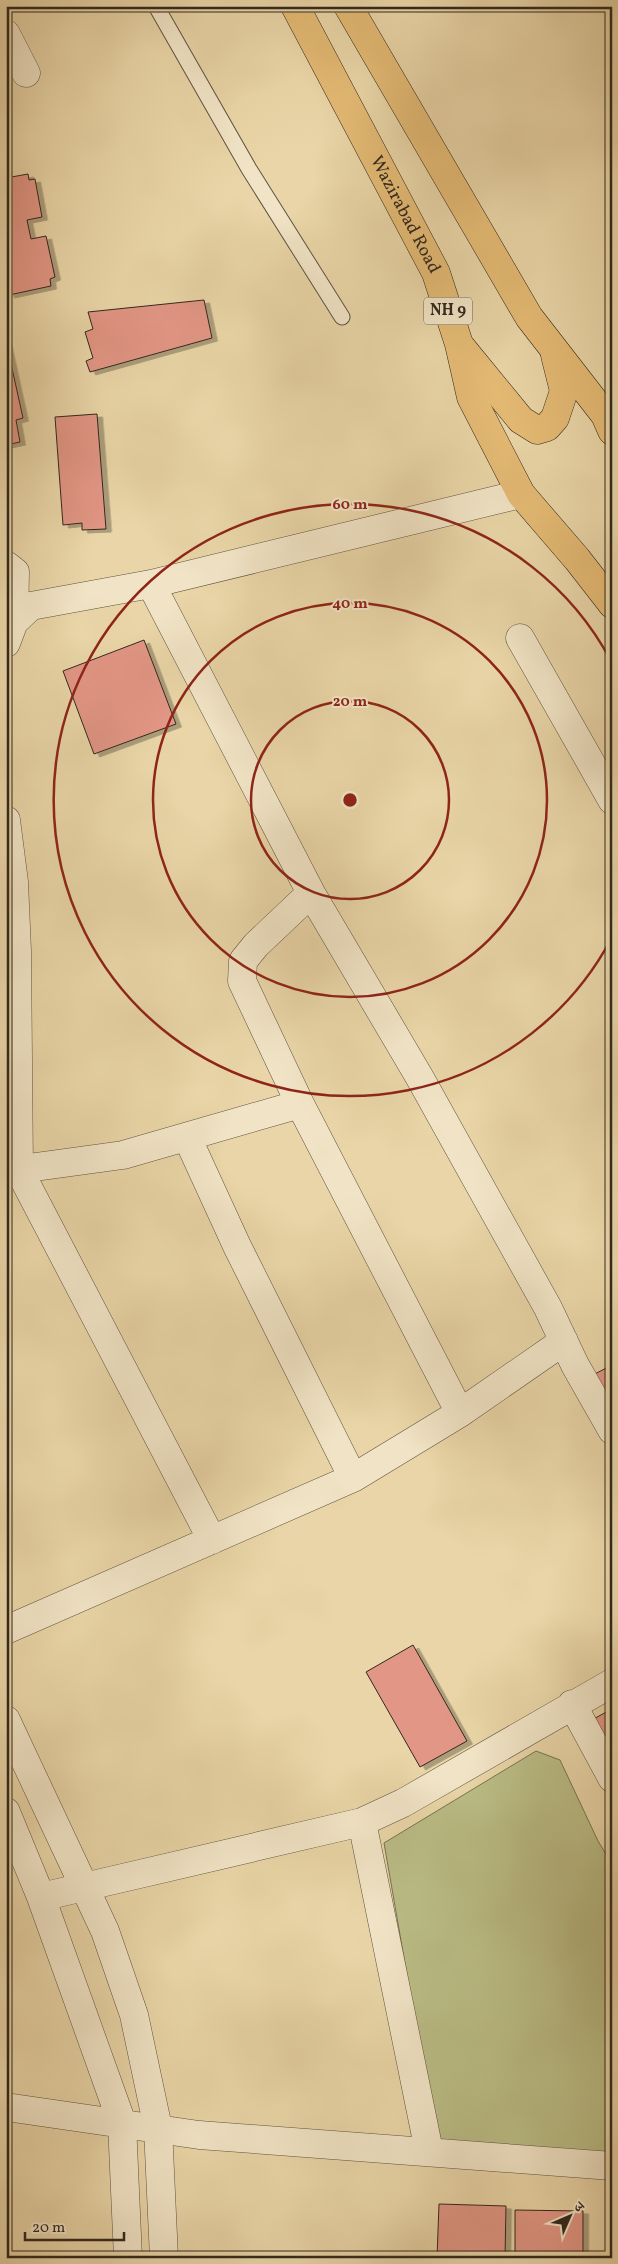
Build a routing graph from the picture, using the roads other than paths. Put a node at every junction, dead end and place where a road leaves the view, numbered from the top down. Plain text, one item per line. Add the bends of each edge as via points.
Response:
1 (156, 6) edge
2 (296, 6) edge
3 (348, 6) edge
4 (6, 34) edge
5 (26, 73) dead end
6 (342, 317) dead end
7 (459, 344) junction
8 (553, 347) junction
9 (612, 431) edge
10 (520, 494) junction
11 (6, 565) edge
12 (151, 584) junction
13 (612, 604) edge
14 (10, 633) edge
15 (520, 638) dead end
16 (612, 800) edge
17 (6, 820) edge
18 (311, 893) junction
19 (12, 951) edge
20 (300, 1104) junction
21 (187, 1137) junction
22 (13, 1170) edge
23 (564, 1341) junction
24 (460, 1413) junction
25 (612, 1430) edge
26 (353, 1478) junction
27 (212, 1540) junction
28 (6, 1630) edge
29 (612, 1683) edge
30 (572, 1704) junction
31 (6, 1720) edge
32 (612, 1778) edge
33 (6, 1812) edge
34 (362, 1822) junction
35 (84, 1887) junction
36 (41, 1896) junction
37 (6, 2107) edge
38 (122, 2123) junction
39 (158, 2128) junction
40 (429, 2151) junction
41 (612, 2166) edge
42 (128, 2258) edge
43 (164, 2258) edge

1 - 6 lane via 250,169
2 - 7 highway, Wazirabad Road / NH 9 via 436,273
3 - 8 highway via 530,316
4 - 5 street
7 - 8 highway via 521,420 537,430 547,428 555,418 564,391
7 - 10 highway, Wazirabad Road / NH 9 via 471,397
8 - 9 highway via 605,415
10 - 12 street
10 - 13 highway, Wazirabad Road / NH 9
11 - 14 street via 14,572
12 - 14 street via 31,606
12 - 18 street
15 - 16 street
17 - 19 street via 14,882
18 - 20 street via 256,945 243,962 242,981
18 - 23 street via 420,1078
19 - 22 street
20 - 21 street
20 - 24 street
21 - 22 street via 123,1155
21 - 26 street via 237,1246
22 - 27 street
23 - 24 street
23 - 25 street
24 - 26 street
26 - 27 street
27 - 28 street
29 - 30 street
30 - 32 street
30 - 34 street via 404,1803
31 - 35 street
33 - 36 street
34 - 35 street
34 - 40 street
35 - 36 street
35 - 39 street via 105,1931 131,2005
36 - 38 street
37 - 38 street
38 - 39 street
38 - 42 street
39 - 40 street via 199,2135
39 - 43 street
40 - 41 street

